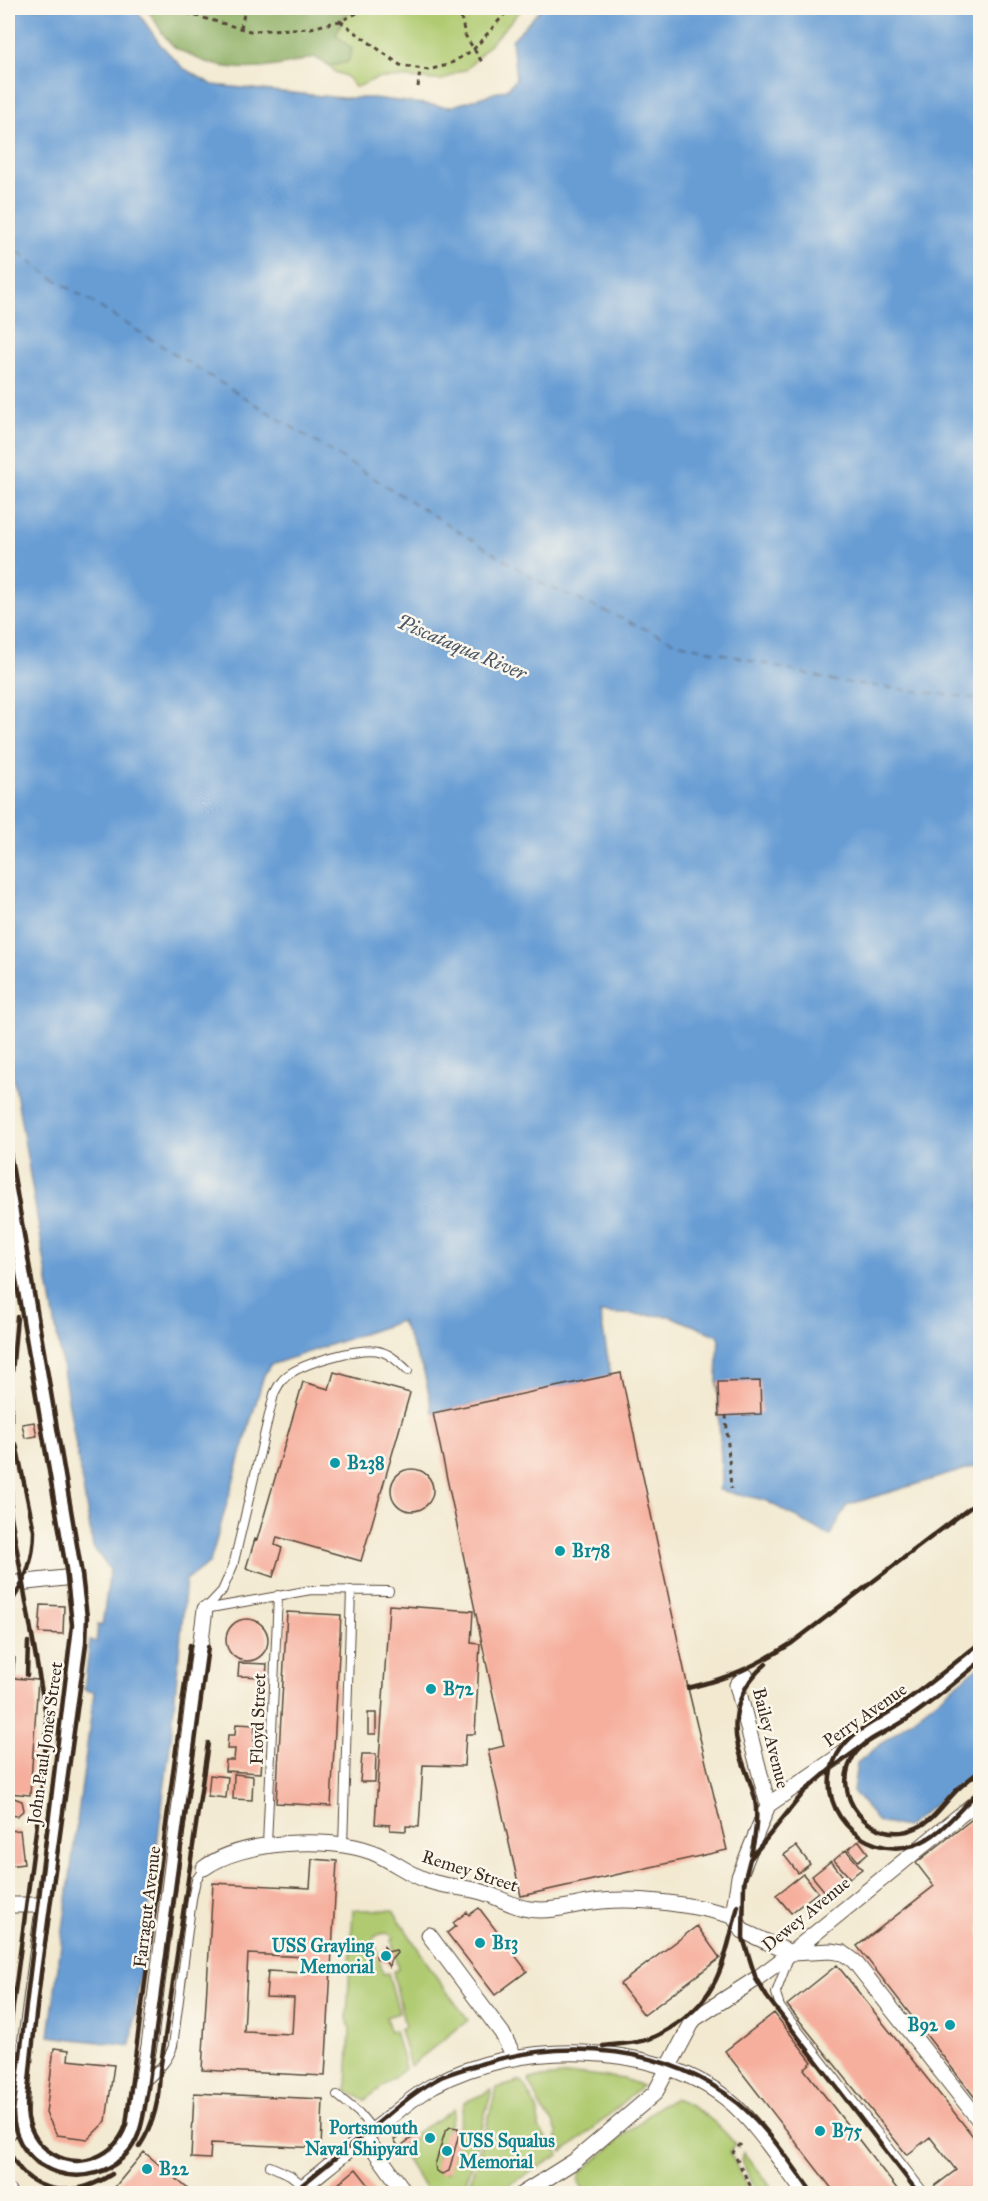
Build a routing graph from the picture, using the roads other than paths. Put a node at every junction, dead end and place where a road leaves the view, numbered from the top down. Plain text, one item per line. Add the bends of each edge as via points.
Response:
1 (8, 1192) edge
2 (408, 1371) dead end
3 (74, 1577) junction
4 (8, 1584) edge
5 (351, 1590) junction
6 (389, 1591) dead end
7 (278, 1595) junction
8 (205, 1609) junction
9 (981, 1653) edge
10 (746, 1676) dead end
11 (981, 1799) edge
12 (768, 1805) junction
13 (267, 1845) junction
14 (343, 1846) junction
15 (204, 1868) joint
16 (8, 1905) edge
17 (43, 1905) junction
18 (733, 1916) junction
19 (429, 1935) dead end
20 (791, 1953) junction
21 (515, 2058) junction
22 (669, 2067) junction
23 (141, 2086) junction
24 (337, 2095) dead end
25 (17, 2117) junction
26 (981, 2121) edge
27 (8, 2133) edge
28 (369, 2134) junction
29 (270, 2166) dead end
30 (69, 2169) joint
31 (299, 2190) edge
32 (406, 2193) edge
33 (522, 2193) edge
34 (805, 2193) edge
35 (925, 2193) edge

1 - 3 street, John Paul Jones Street
2 - 8 lane via 383,1352 367,1350 305,1366 281,1382 274,1394 233,1566 222,1591
3 - 4 street
3 - 17 street, John Paul Jones Street via 79,1637
5 - 6 lane
5 - 7 lane
5 - 14 lane
7 - 8 lane
7 - 13 lane, Floyd Street
8 - 23 street, Farragut Avenue
9 - 12 street, Perry Avenue via 902,1715 859,1740
10 - 12 street, Bailey Avenue via 737,1685
11 - 20 street, Dewey Avenue
12 - 18 street, Bailey Avenue via 739,1877
13 - 14 street, Remey Street
13 - 15 street, Remey Street via 224,1856
14 - 18 street, Remey Street via 382,1856 427,1881 482,1892 523,1909 629,1900
15 - 23 lane via 196,1880 192,1899 170,2056
16 - 17 street
17 - 25 street, John Paul Jones Street
18 - 20 street via 743,1931
19 - 21 street via 502,2033
20 - 22 street, Dewey Avenue via 694,2019
20 - 26 street via 831,1951 854,1961
20 - 35 lane via 776,1993 780,2007
21 - 22 street via 587,2053
21 - 28 street via 432,2085
22 - 33 street, Dewey Avenue via 655,2094 576,2160
22 - 34 street via 698,2079 741,2111
23 - 30 street, Farragut Avenue via 132,2133 121,2150 95,2166
24 - 28 lane via 359,2113
25 - 27 street
25 - 30 street, John Paul Jones Street via 37,2154 51,2164
28 - 31 street
28 - 32 street
29 - 31 lane via 290,2175

